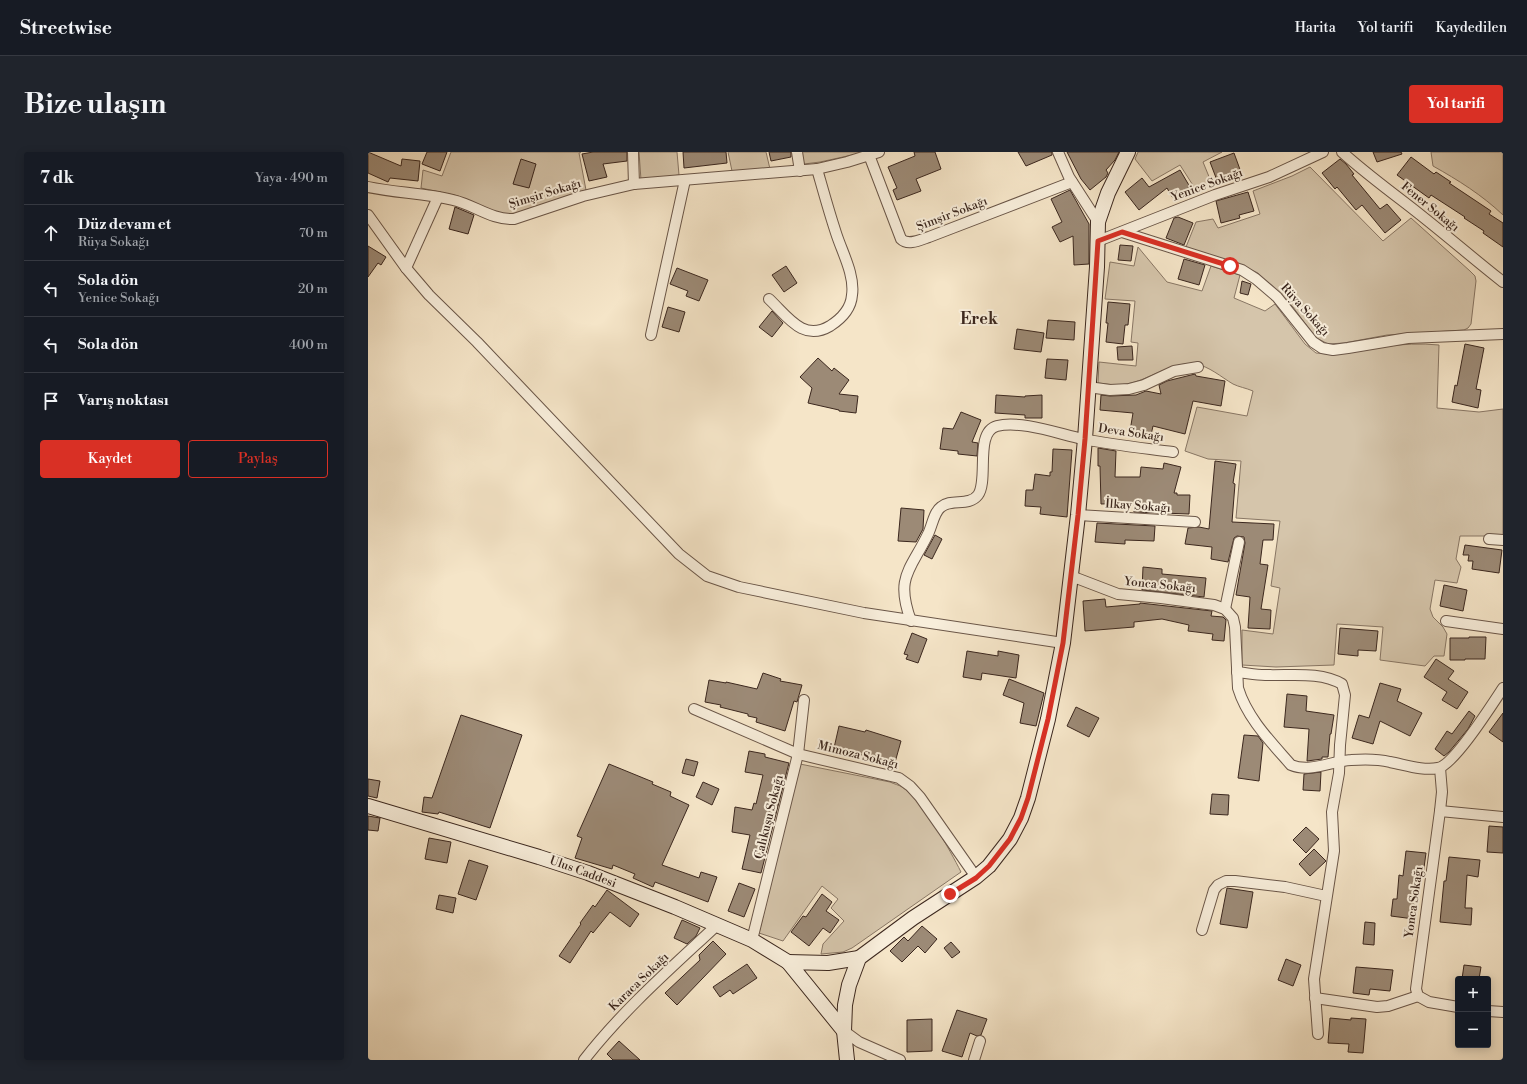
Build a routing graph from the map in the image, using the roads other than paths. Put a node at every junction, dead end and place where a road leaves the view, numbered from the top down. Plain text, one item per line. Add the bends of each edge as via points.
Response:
1 (633, 152) edge
2 (797, 152) edge
3 (1058, 152) edge
4 (1128, 152) edge
5 (1323, 152) edge
6 (1342, 152) edge
7 (874, 154) edge
8 (817, 169) junction
9 (800, 171) junction
10 (685, 180) junction
11 (1072, 182) junction
12 (634, 184) junction
13 (368, 187) edge
14 (438, 197) junction
15 (368, 215) edge
16 (1098, 222) junction
17 (1122, 232) junction
18 (1098, 241) junction
19 (406, 268) junction
20 (1503, 282) edge
21 (769, 299) dead end
22 (1503, 334) edge
23 (651, 335) dead end
24 (1198, 367) dead end
25 (1088, 387) junction
26 (1085, 439) junction
27 (1173, 452) dead end
28 (1078, 515) junction
29 (1195, 522) dead end
30 (1489, 539) dead end
31 (1503, 540) edge
32 (1240, 542) dead end
33 (1071, 576) junction
34 (1225, 609) junction
35 (1446, 620) dead end
36 (911, 621) junction
37 (1503, 629) edge
38 (1063, 643) junction
39 (1237, 672) junction
40 (1503, 688) edge
41 (804, 700) dead end
42 (694, 709) dead end
43 (798, 754) junction
44 (1339, 762) junction
45 (1440, 768) junction
46 (368, 806) edge
47 (1440, 811) junction
48 (1503, 817) edge
49 (976, 878) junction
50 (1326, 896) junction
51 (716, 926) junction
52 (1202, 930) dead end
53 (752, 940) junction
54 (859, 958) junction
55 (788, 962) junction
56 (1418, 996) junction
57 (1315, 998) junction
58 (1455, 1006) edge
59 (1491, 1011) edge
60 (1503, 1012) edge
61 (844, 1031) junction
62 (1318, 1034) dead end
63 (980, 1041) dead end
64 (584, 1060) edge
65 (847, 1060) edge
66 (900, 1060) edge
67 (974, 1060) edge

1 - 12 street
2 - 9 street
3 - 11 street
4 - 16 street via 1108,193
5 - 17 street, Yenice Sokağı via 1269,177 1215,195
6 - 20 street, Fener Sokağı via 1366,174
7 - 8 street, Şimşir Sokağı
7 - 11 street, Şimşir Sokağı via 904,242 929,237
8 - 9 street, Şimşir Sokağı
8 - 21 street via 849,270 852,300 844,315 836,322 815,332 799,327
9 - 10 street, Şimşir Sokağı
10 - 12 street, Şimşir Sokağı
10 - 23 street
11 - 16 street
12 - 14 street, Şimşir Sokağı via 583,196 505,220 463,203
13 - 14 street, Şimşir Sokağı
14 - 19 street
15 - 19 street
16 - 18 street
17 - 18 street, Yenice Sokağı
17 - 22 street, Rüya Sokağı via 1242,270 1278,297 1313,342 1322,348 1333,350 1408,338
18 - 25 street
19 - 36 street via 429,295 679,554 707,576 739,587 810,603
24 - 25 street via 1174,371 1128,390
25 - 26 street
26 - 27 street, Deva Sokağı
26 - 28 street
26 - 36 street, Deva Sokağı via 1015,425 996,426 991,430 985,440 978,495 967,502 941,506 908,570 904,591
28 - 29 street, İlkay Sokağı
28 - 33 street
30 - 31 street
32 - 34 street
33 - 34 street, Yonca Sokağı via 1118,594 1191,601
33 - 38 street
34 - 39 street via 1233,618
35 - 37 street
36 - 38 street
38 - 49 street via 1048,719 1026,805 1010,839
39 - 44 street via 1238,688 1249,713 1291,765 1307,768
39 - 44 street via 1317,676 1333,678 1342,684 1345,695
40 - 45 street via 1465,742
41 - 43 street, Çalıkuşu Sokağı
42 - 43 street, Mimoza Sokağı
43 - 49 street, Mimoza Sokağı via 899,778 920,797
43 - 53 street, Çalıkuşu Sokağı
44 - 45 street via 1373,759 1407,766
44 - 50 street via 1332,812 1334,851
45 - 47 street, Yonca Sokağı
46 - 51 street, Ulus Caddesi via 588,873 675,906
47 - 48 street
47 - 56 street, Yonca Sokağı via 1417,973
49 - 54 street via 913,918
50 - 52 street via 1285,887 1226,881 1214,890
50 - 57 street via 1314,980
51 - 53 street, Ulus Caddesi
51 - 64 street, Karaca Sokağı via 629,1009
53 - 55 street, Ulus Caddesi
54 - 55 street, Ulus Caddesi via 828,963
54 - 61 street via 849,985
55 - 61 street, Ulus Caddesi
56 - 57 street via 1377,1007
56 - 58 street via 1429,1002
57 - 62 street
59 - 60 street
61 - 65 street
61 - 66 street via 859,1042
63 - 67 street

